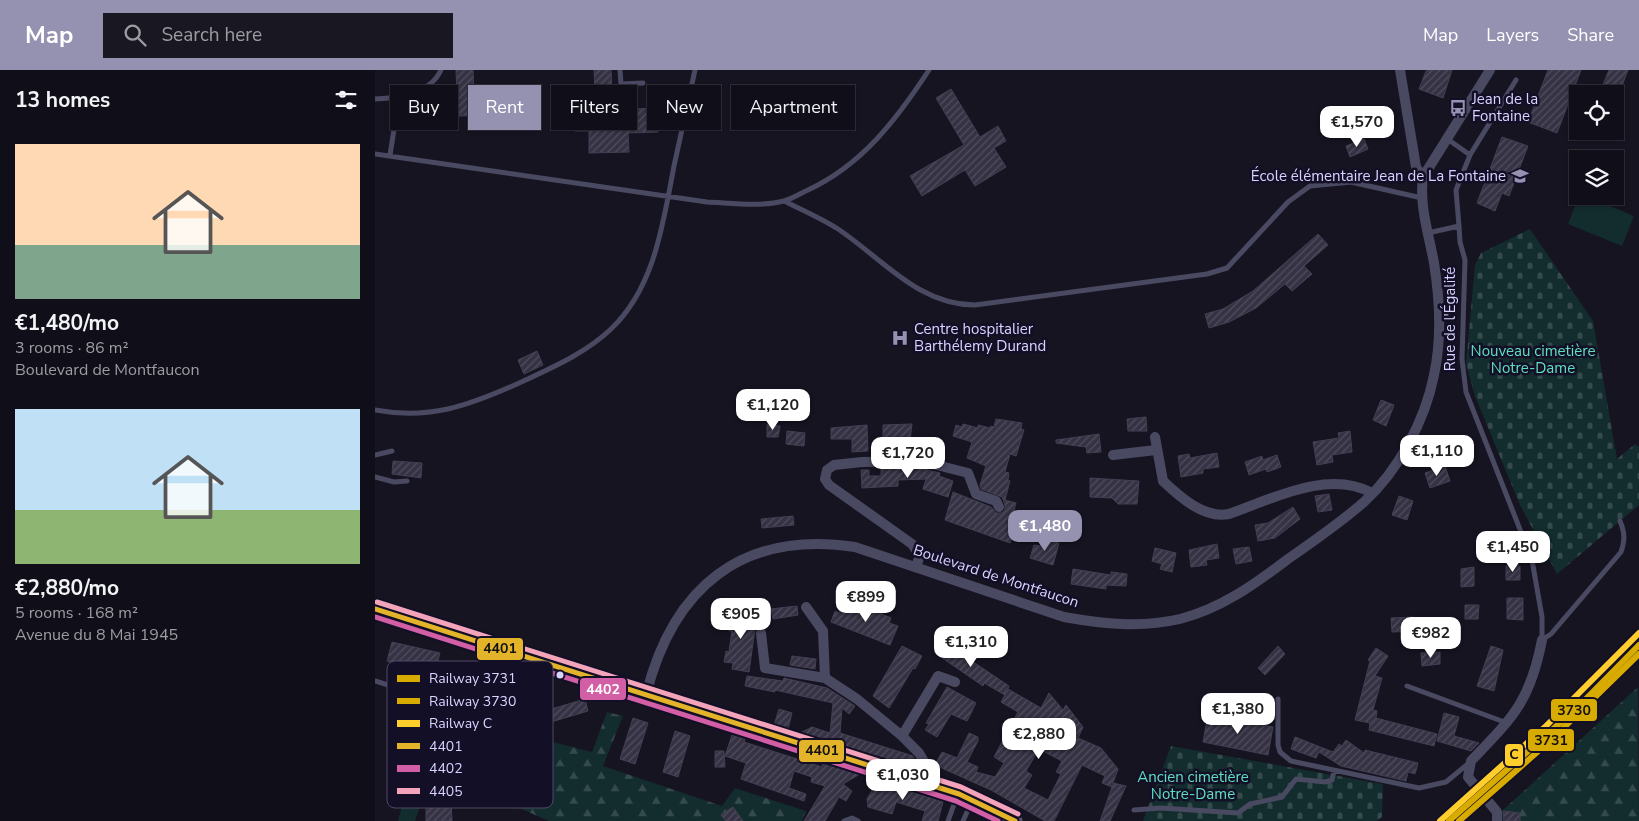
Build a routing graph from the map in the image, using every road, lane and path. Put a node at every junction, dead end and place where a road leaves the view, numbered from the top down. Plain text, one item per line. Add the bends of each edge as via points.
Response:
1 (441, 70) edge
2 (620, 70) edge
3 (695, 70) edge
4 (929, 70) edge
5 (1400, 70) edge
6 (1490, 70) edge
7 (1517, 80) dead end
8 (643, 83) dead end
9 (430, 85) edge
10 (390, 98) edge
11 (375, 99) edge
12 (394, 130) edge
13 (1446, 138) junction
14 (375, 154) edge
15 (390, 155) junction
16 (1469, 155) junction
17 (1423, 177) junction
18 (669, 196) junction
19 (1422, 198) junction
20 (784, 201) junction
21 (1459, 226) junction
22 (1427, 233) junction
23 (375, 410) edge
24 (1155, 437) dead end
25 (1156, 450) junction
26 (392, 451) dead end
27 (1113, 454) dead end
28 (375, 455) edge
29 (375, 477) edge
30 (407, 482) dead end
31 (1372, 493) junction
32 (999, 507) dead end
33 (1620, 522) dead end
34 (916, 566) junction
35 (806, 607) dead end
36 (375, 609) edge
37 (761, 633) dead end
38 (1542, 640) junction
39 (539, 661) edge
40 (553, 665) edge
41 (825, 678) junction
42 (375, 681) edge
43 (955, 682) dead end
44 (387, 685) edge
45 (1407, 686) dead end
46 (646, 695) junction
47 (1278, 699) dead end
48 (1508, 723) junction
49 (902, 736) junction
50 (1471, 761) junction
51 (1334, 771) junction
52 (921, 782) junction
53 (965, 796) junction
54 (1134, 810) dead end
55 (844, 821) edge
56 (857, 821) edge
57 (948, 821) edge
58 (963, 821) edge
59 (1015, 821) edge
60 (1497, 821) edge

1 - 9 lane
2 - 8 lane via 621,84
3 - 18 lane
4 - 20 lane via 866,152 823,183
5 - 17 street via 1416,167
6 - 13 street
7 - 16 lane, Rue de l'Égalité
10 - 11 lane
12 - 15 lane
13 - 16 lane
13 - 17 street
14 - 15 lane
15 - 18 lane
16 - 21 lane, Rue de l'Égalité via 1456,190
17 - 19 street, Boulevard de Montfaucon
18 - 20 lane via 744,204
18 - 23 lane via 647,278 630,307 611,329 589,346 560,364 463,407 410,415
19 - 20 lane via 1351,182 1310,186 1288,202 1227,268 1207,274 975,305 939,301 913,286 837,229
19 - 22 street, Boulevard de Montfaucon
21 - 22 lane
21 - 38 lane, Rue de l'Égalité via 1465,260 1462,359 1466,392 1532,560 1542,617
22 - 31 street, Boulevard de Montfaucon via 1440,314 1434,376 1410,441 1393,469
24 - 25 street
25 - 27 street
25 - 31 street via 1163,480 1200,510 1219,516 1301,487 1348,485
26 - 28 lane
29 - 30 lane
31 - 34 street, Boulevard de Montfaucon via 1338,523 1233,598 1180,618 1149,624 1102,623 1064,616
32 - 34 street via 995,501 976,494 968,473 932,462 888,461 834,466 827,470 825,479 829,485 912,544 920,556
33 - 38 lane via 1625,532 1621,552 1551,634
34 - 46 street, Boulevard de Montfaucon via 855,547 825,543 769,549 743,559 722,572 686,605 654,663
35 - 41 street via 823,631
36 - 39 main road
37 - 41 street via 765,668
38 - 48 street, Rue de l'Égalité via 1529,691
40 - 46 main road
41 - 49 street
42 - 44 lane
43 - 49 street via 938,676
45 - 48 lane
46 - 52 main road
47 - 51 lane via 1280,752 1291,761
48 - 50 street, Rue de l'Égalité
49 - 52 street via 927,765
50 - 51 lane via 1446,782 1419,788
50 - 60 street via 1468,777 1497,812
51 - 54 lane via 1332,780 1325,782 1296,779 1282,797 1250,804 1238,813 1161,808
52 - 53 main road
53 - 57 lane
53 - 58 lane
53 - 59 main road
55 - 56 lane via 852,818

